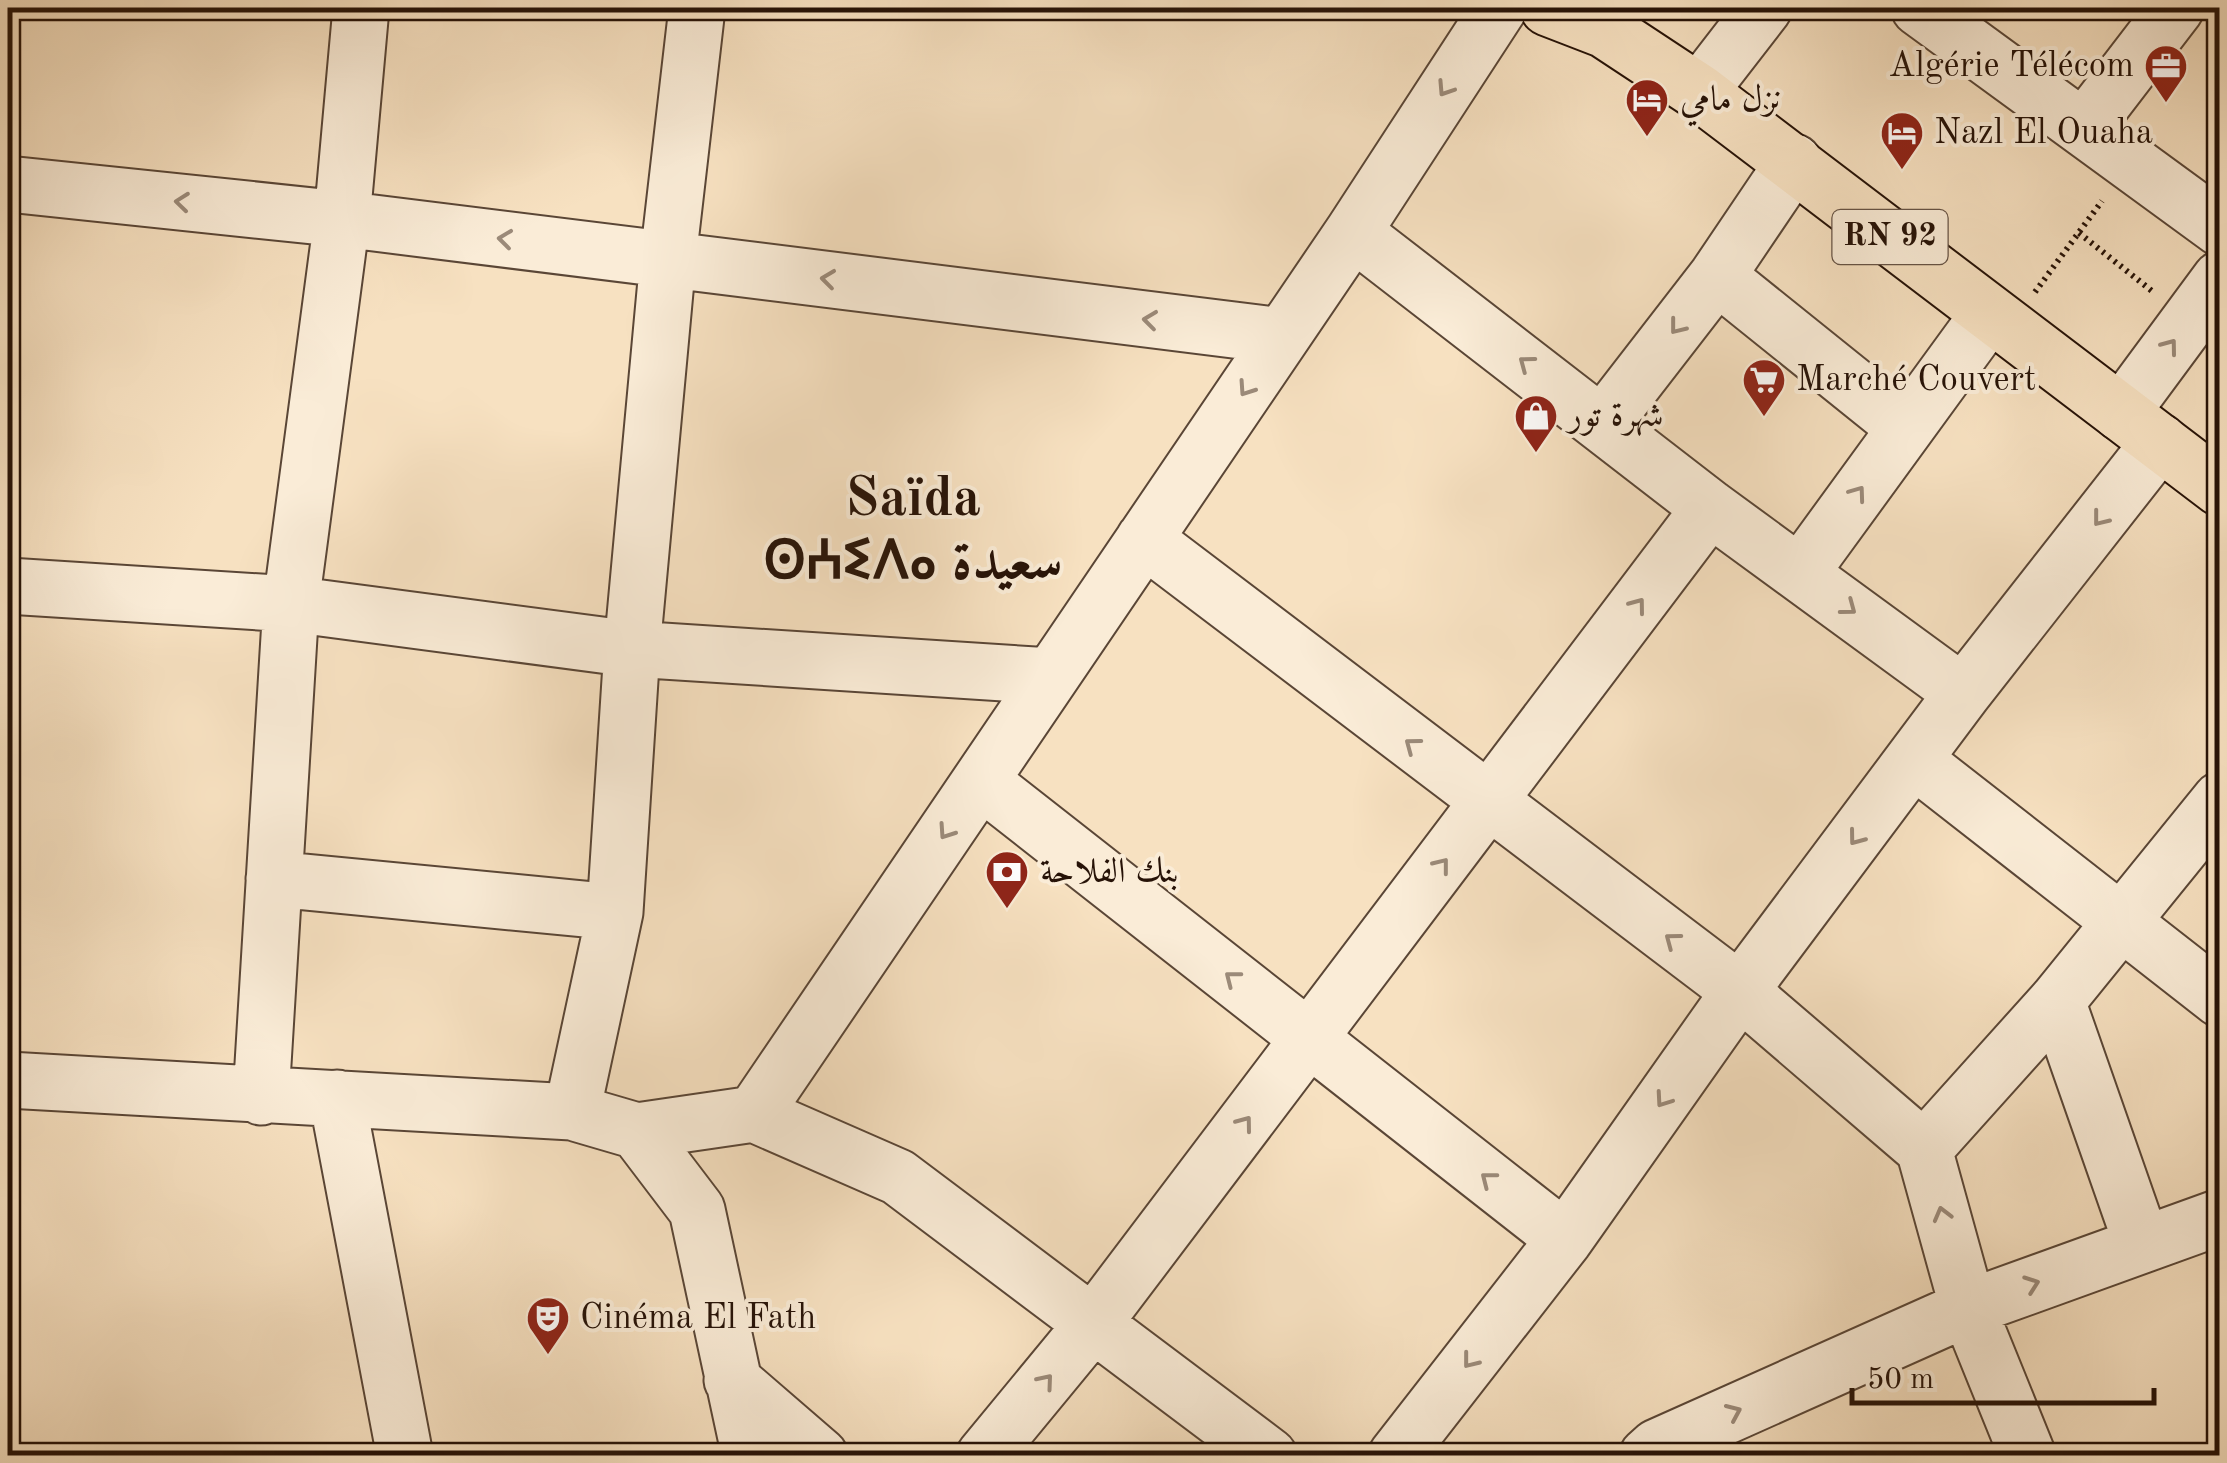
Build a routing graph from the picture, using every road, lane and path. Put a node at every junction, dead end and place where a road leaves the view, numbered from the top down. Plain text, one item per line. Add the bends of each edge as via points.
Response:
1 (361, 8) edge
2 (697, 8) edge
3 (1498, 8) edge
4 (1548, 8) edge
5 (1764, 8) edge
6 (1919, 8) edge
7 (2176, 8) edge
8 (1699, 92) junction
9 (2084, 128) junction
10 (1794, 162) junction
11 (2130, 164) junction
12 (8, 184) edge
13 (342, 219) junction
14 (2220, 228) edge
15 (1352, 232) junction
16 (2079, 233) junction
17 (668, 259) junction
18 (1717, 276) junction
19 (2204, 300) edge
20 (1998, 321) junction
21 (1282, 336) junction
22 (1604, 422) junction
23 (1906, 428) junction
24 (2141, 428) junction
25 (2220, 488) edge
26 (1710, 508) junction
27 (1144, 539) junction
28 (1801, 572) junction
29 (8, 586) edge
30 (291, 604) junction
31 (632, 648) junction
32 (1052, 676) junction
33 (1962, 693) junction
34 (1914, 760) junction
35 (980, 781) junction
36 (2220, 800) edge
37 (1489, 804) junction
38 (274, 879) junction
39 (615, 912) junction
40 (2122, 920) junction
41 (1740, 991) junction
42 (2220, 999) edge
43 (2057, 1001) junction
44 (1309, 1038) junction
45 (8, 1080) edge
46 (261, 1097) junction
47 (338, 1098) junction
48 (572, 1112) junction
49 (754, 1114) junction
50 (638, 1131) junction
51 (1924, 1149) junction
52 (2220, 1217) edge
53 (1564, 1239) junction
54 (2142, 1244) junction
55 (1968, 1308) junction
56 (1092, 1325) junction
57 (732, 1380) junction
58 (405, 1456) edge
59 (750, 1456) edge
60 (820, 1456) edge
61 (984, 1456) edge
62 (1269, 1456) edge
63 (1396, 1456) edge
64 (1647, 1456) edge
65 (2028, 1456) edge

1 - 13 street
2 - 17 street
3 -> 15 street
4 - 8 main road, RN 92 via 1605,30
5 - 8 street
6 - 9 street
7 - 9 street
8 - 10 main road, RN 92
9 - 11 street
10 - 18 street
10 - 20 main road, RN 92
11 - 14 street
11 - 16 path
13 -> 12 street
17 -> 13 street
13 - 30 street
15 - 21 street
22 -> 15 street
16 - 19 path
16 - 20 path
21 -> 17 street
17 - 31 street
18 -> 22 street
18 - 23 street
24 -> 19 street
20 - 23 street
20 - 24 main road, RN 92
21 -> 27 street
22 - 26 street
28 -> 23 street
24 - 25 main road, RN 92
24 -> 33 street
26 - 28 street
37 -> 26 street
27 - 32 street
37 -> 27 street
28 -> 33 street
29 - 30 street
30 - 31 street
30 - 38 street
31 - 32 street
31 - 39 street
32 - 35 street
33 - 34 street
34 - 40 street
34 -> 41 street
44 -> 35 street
35 -> 49 street
36 - 40 street
41 -> 37 street
44 -> 37 street
38 - 39 street
38 - 46 street
39 - 48 street
40 - 42 street
40 - 43 street
41 - 51 street
41 -> 53 street
43 - 51 street
43 - 54 street
53 -> 44 street
56 -> 44 street
45 - 46 street
46 - 47 street
47 - 48 street
47 - 58 street
48 - 50 street
49 - 50 street
49 - 56 street via 898,1177
50 - 57 street via 697,1210
55 -> 51 street
52 - 54 street
53 -> 63 street
55 -> 54 street
64 -> 55 street
55 - 65 street
61 -> 56 street
56 - 62 street
57 - 59 street
57 - 60 street

